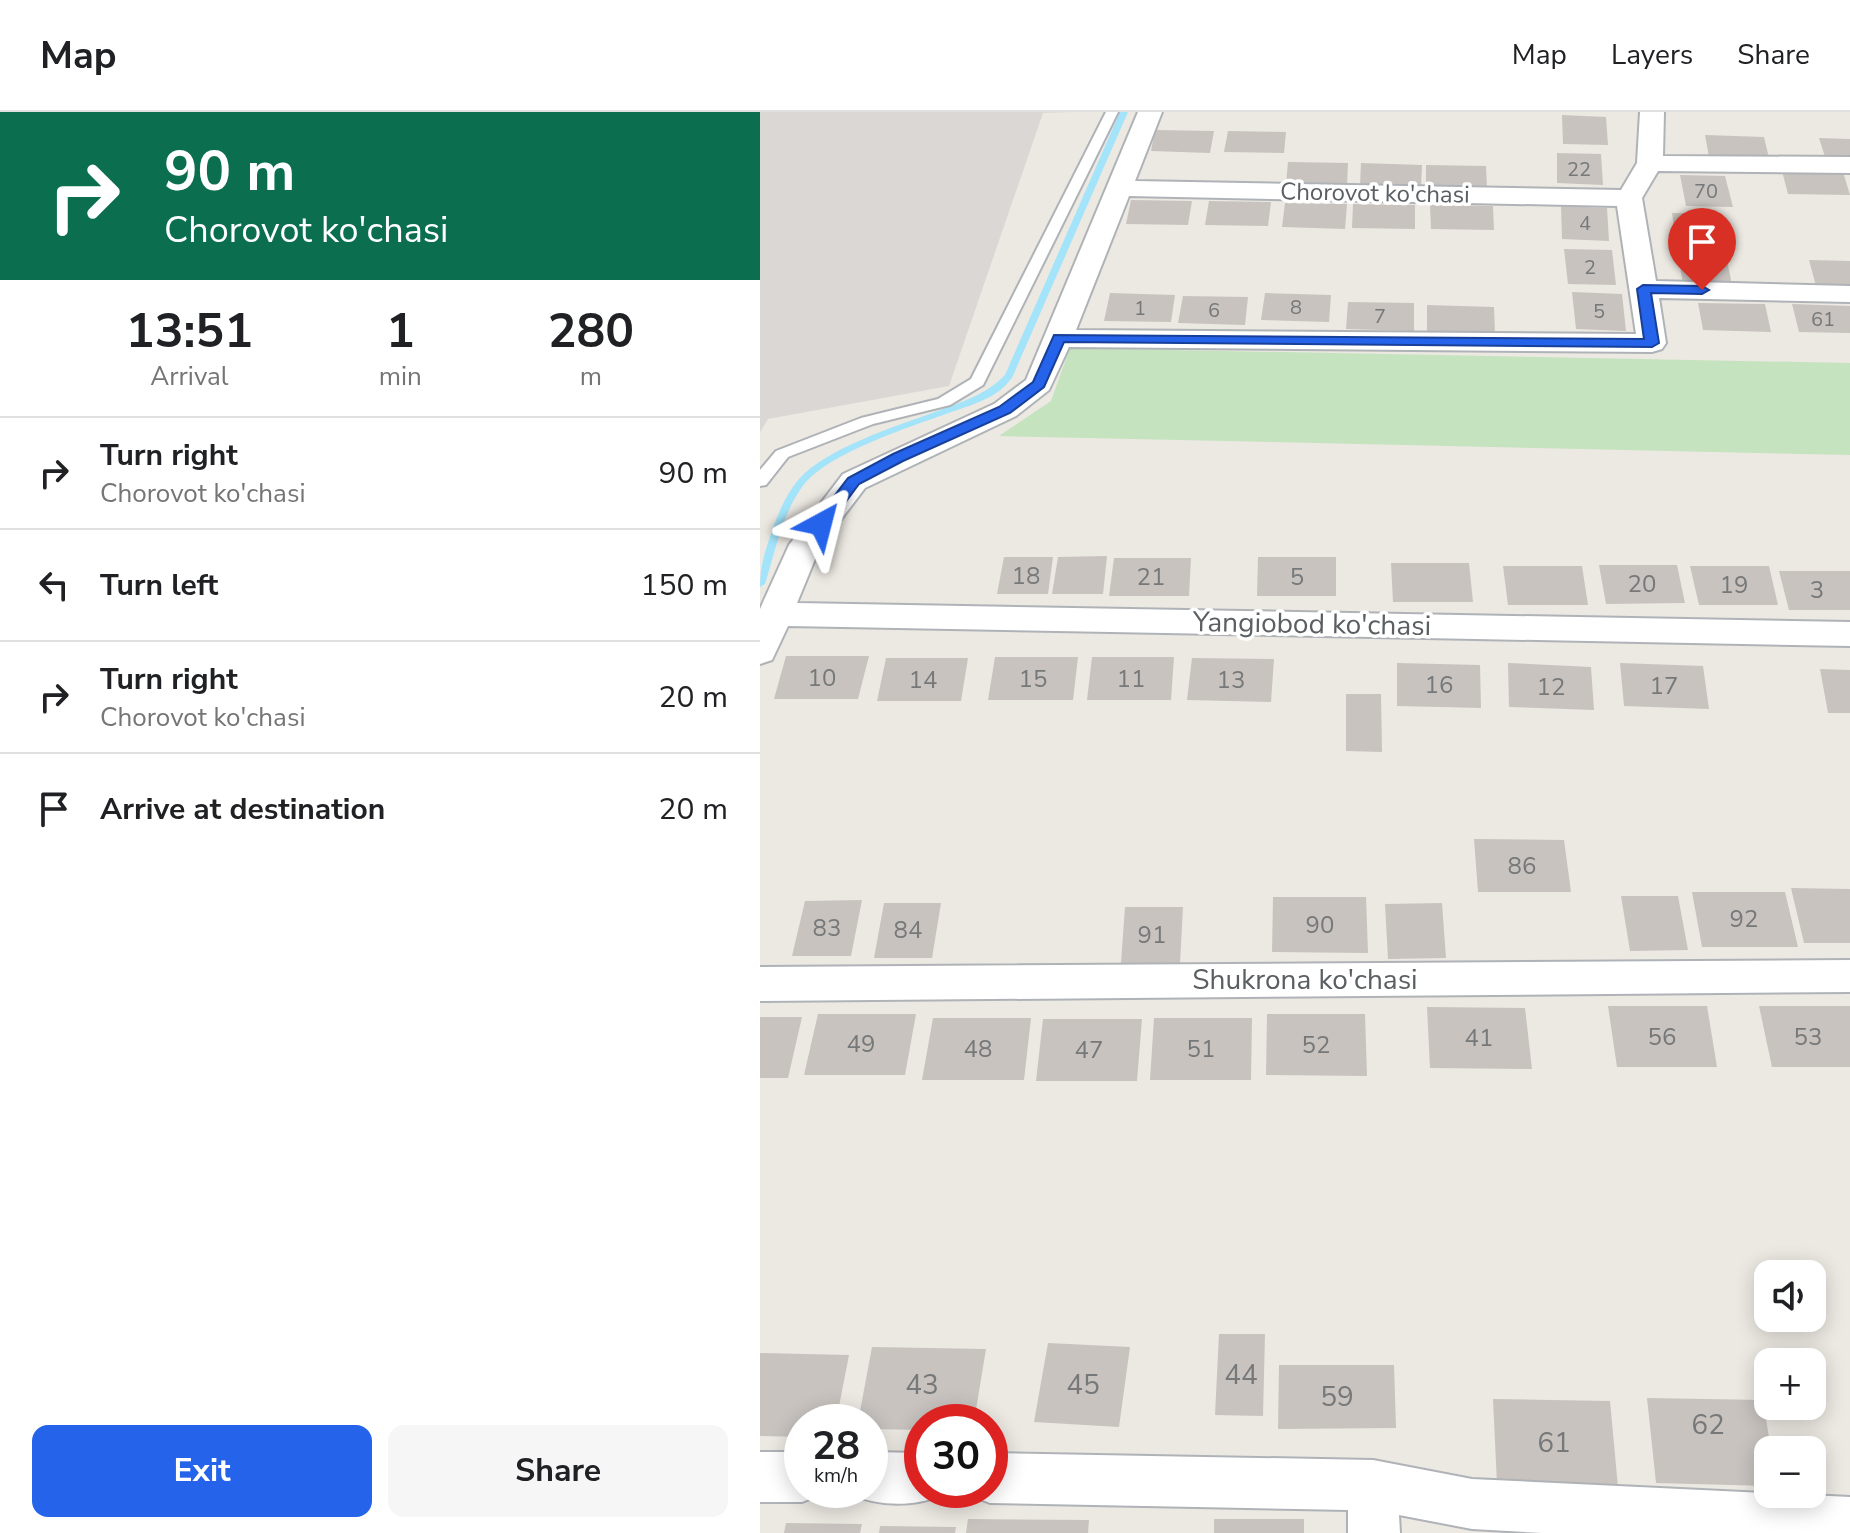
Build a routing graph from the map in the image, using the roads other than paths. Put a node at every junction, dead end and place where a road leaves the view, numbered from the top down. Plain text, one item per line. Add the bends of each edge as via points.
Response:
1 (1112, 112) edge
2 (1150, 112) edge
3 (1652, 112) edge
4 (1650, 163) junction
5 (1850, 165) edge
6 (1121, 188) junction
7 (1629, 198) junction
8 (1643, 289) junction
9 (1850, 294) edge
10 (1059, 338) junction
11 (760, 481) edge
12 (774, 614) junction
13 (1850, 634) edge
14 (760, 652) edge
15 (1850, 976) edge
16 (760, 984) edge
17 (760, 1477) edge
18 (784, 1477) edge
19 (1008, 1479) edge
20 (1373, 1509) edge
21 (1850, 1523) edge

1 - 11 lane via 977,382 944,402 867,421 782,454
2 - 6 street
3 - 4 street
4 - 5 street
4 - 7 street
6 - 7 street, Chorovot ko'chasi
6 - 10 street
7 - 8 street
8 - 9 street
8 - 10 street via 1652,343
10 - 12 street via 1039,384 1005,410 854,481 805,545
12 - 13 street, Yangiobod ko'chasi
12 - 14 street
15 - 16 street, Shukrona ko'chasi
17 - 18 street
19 - 20 street
20 - 21 street via 1472,1504

